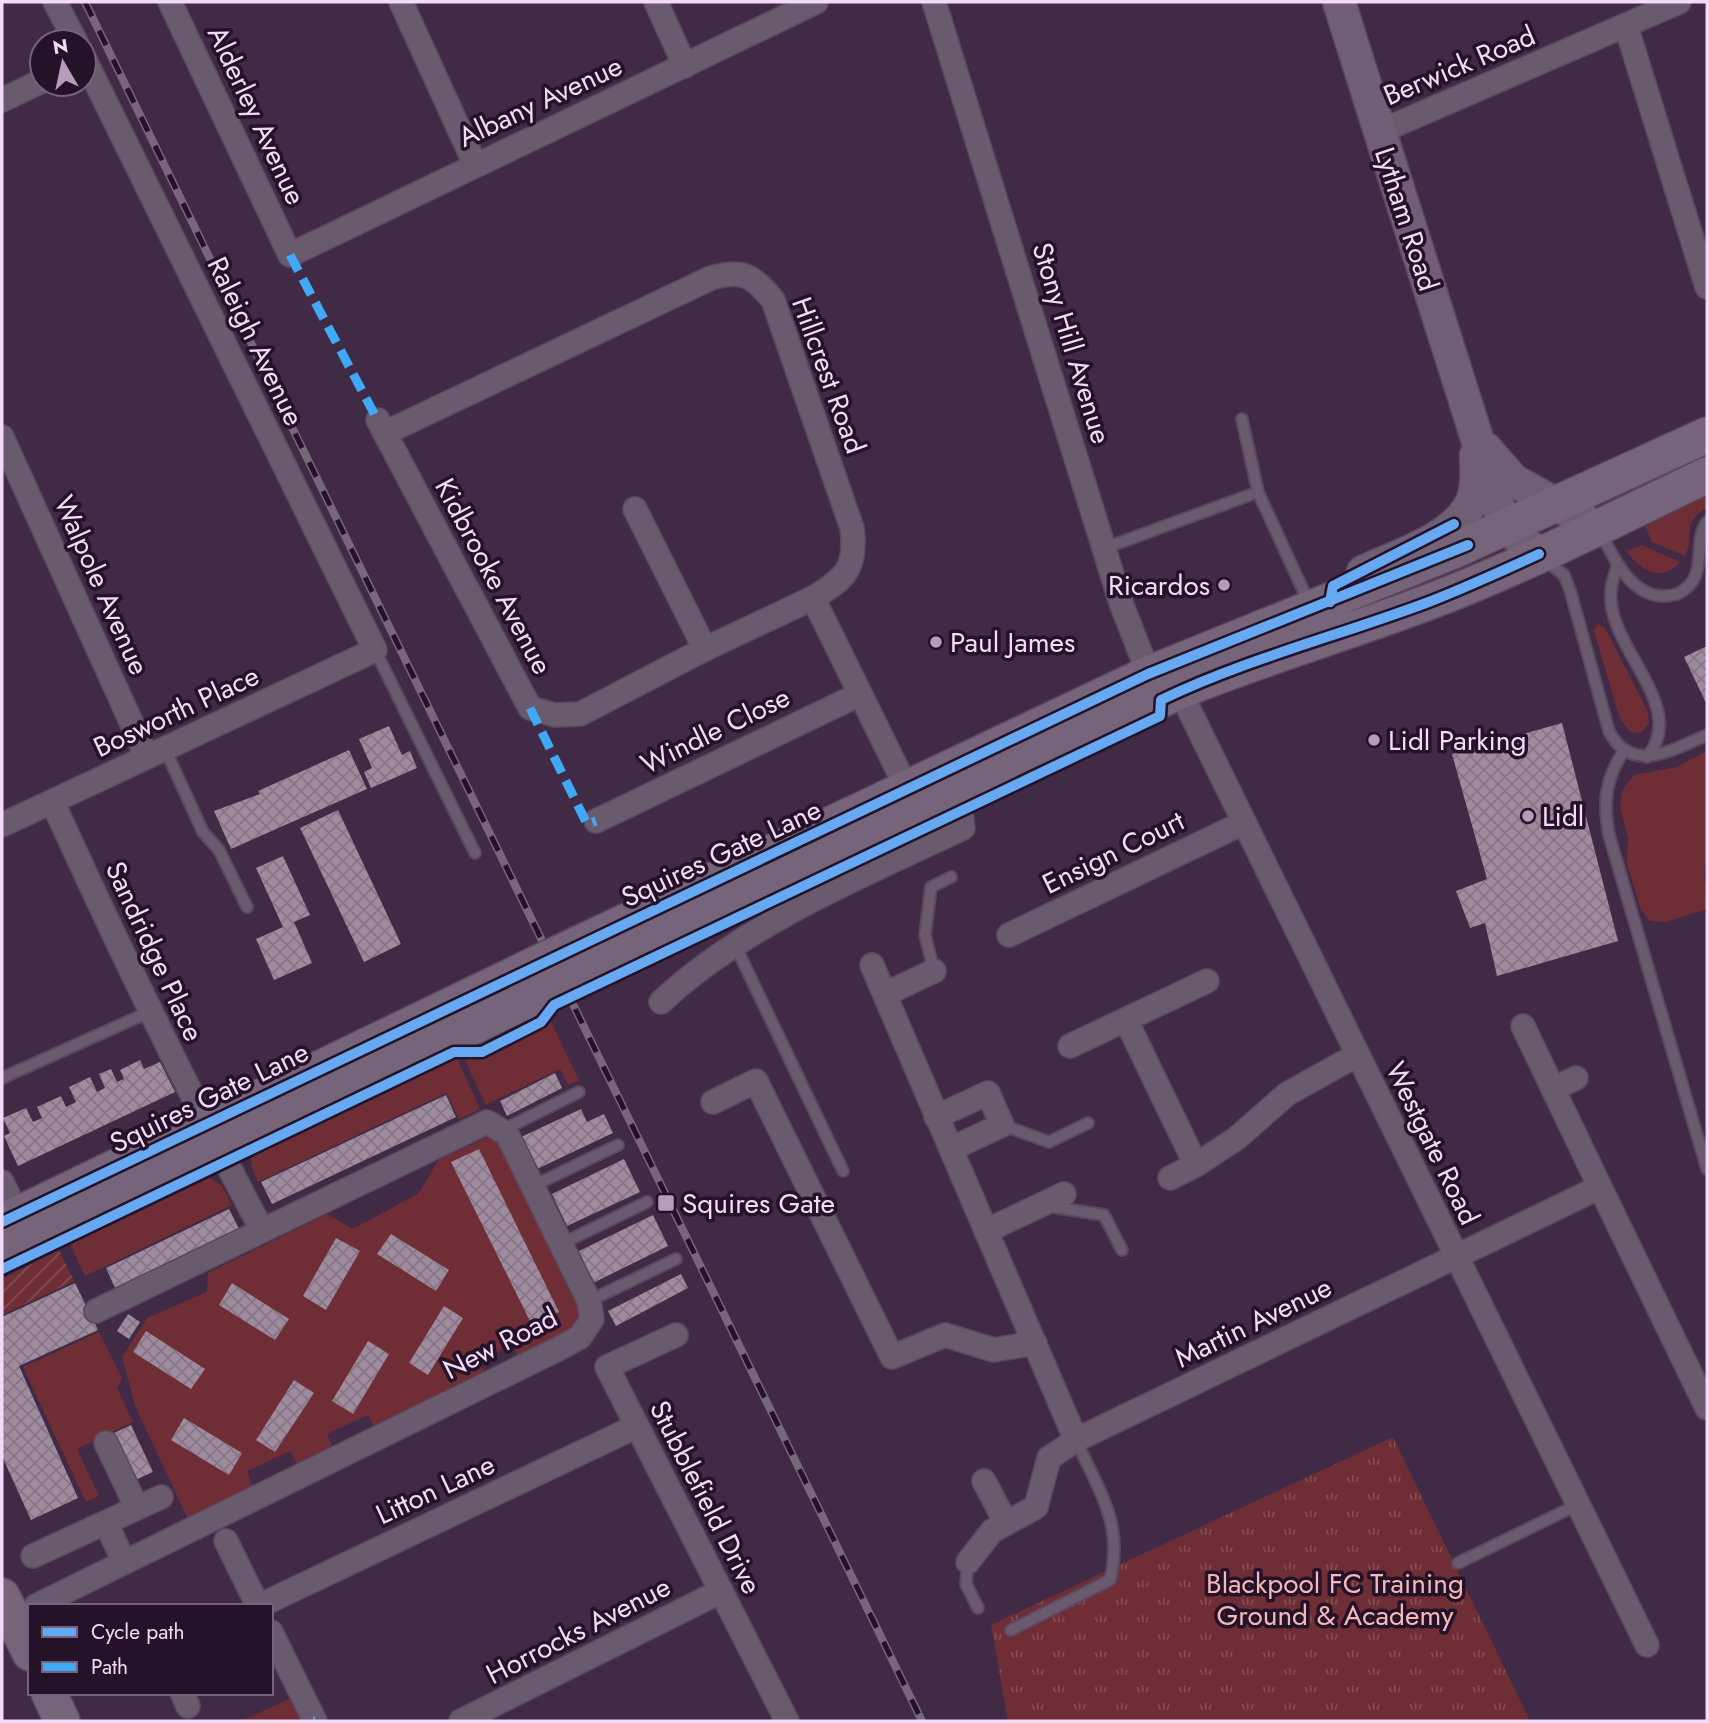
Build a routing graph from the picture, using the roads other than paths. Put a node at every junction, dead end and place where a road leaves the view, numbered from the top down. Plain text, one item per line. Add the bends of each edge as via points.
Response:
1 (55, 2) edge
2 (170, 2) edge
3 (401, 2) edge
4 (656, 2) edge
5 (816, 2) edge
6 (934, 2) edge
7 (1339, 2) edge
8 (1679, 2) edge
9 (1626, 26) junction
10 (68, 28) edge
11 (685, 66) junction
12 (98, 87) edge
13 (28, 88) edge
14 (2, 100) edge
15 (1379, 132) junction
16 (475, 164) junction
17 (1702, 249) edge
18 (290, 255) joint
19 (1707, 287) edge
20 (1242, 419) dead end
21 (381, 426) joint
22 (1707, 435) edge
23 (1477, 436) junction
24 (2, 438) edge
25 (1707, 475) edge
26 (1258, 492) junction
27 (1558, 504) junction
28 (635, 509) dead end
29 (1707, 522) edge
30 (1505, 527) junction
31 (1598, 528) junction
32 (1105, 548) junction
33 (1539, 554) junction
34 (1617, 566) junction
35 (813, 598) junction
36 (1321, 605) junction
37 (705, 649) junction
38 (375, 650) junction
39 (1164, 683) junction
40 (860, 694) junction
41 (1707, 735) edge
42 (1623, 751) junction
43 (156, 753) junction
44 (1647, 757) junction
45 (956, 783) junction
46 (54, 803) junction
47 (914, 803) junction
48 (596, 821) dead end
49 (1243, 823) junction
50 (2, 825) edge
51 (475, 853) dead end
52 (951, 877) dead end
53 (247, 906) dead end
54 (1009, 935) dead end
55 (736, 947) junction
56 (872, 965) dead end
57 (934, 971) joint
58 (1207, 981) dead end
59 (885, 994) junction
60 (661, 1002) dead end
61 (149, 1012) junction
62 (1126, 1020) junction
63 (1523, 1026) dead end
64 (1070, 1046) dead end
65 (1357, 1055) junction
66 (2, 1078) edge
67 (1576, 1078) dead end
68 (1553, 1089) junction
69 (579, 1092) dead end
70 (713, 1102) dead end
71 (936, 1117) junction
72 (1088, 1123) dead end
73 (1002, 1125) junction
74 (503, 1130) junction
75 (212, 1137) junction
76 (618, 1144) dead end
77 (951, 1149) junction
78 (1196, 1165) junction
79 (1707, 1169) edge
80 (843, 1171) dead end
81 (1170, 1178) dead end
82 (2, 1182) edge
83 (533, 1186) junction
84 (1600, 1187) junction
85 (1064, 1194) dead end
86 (647, 1202) dead end
87 (1040, 1205) junction
88 (262, 1230) junction
89 (986, 1231) junction
90 (13, 1233) edge
91 (561, 1244) junction
92 (1122, 1250) dead end
93 (1455, 1258) junction
94 (676, 1259) dead end
95 (589, 1301) junction
96 (96, 1311) dead end
97 (676, 1335) dead end
98 (1034, 1343) junction
99 (1700, 1377) edge
100 (1707, 1408) edge
101 (637, 1426) junction
102 (1076, 1440) junction
103 (106, 1443) dead end
104 (984, 1481) dead end
105 (161, 1497) dead end
106 (1577, 1505) junction
107 (137, 1508) junction
108 (106, 1523) junction
109 (1006, 1523) junction
110 (226, 1541) dead end
111 (33, 1556) dead end
112 (124, 1562) junction
113 (968, 1562) joint
114 (1458, 1563) dead end
115 (721, 1591) junction
116 (258, 1604) edge
117 (263, 1604) edge
118 (20, 1607) edge
119 (978, 1608) dead end
120 (1011, 1630) dead end
121 (273, 1636) edge
122 (28, 1644) edge
123 (1647, 1645) dead end
124 (50, 1695) edge
125 (62, 1721) edge
126 (315, 1721) edge
127 (461, 1721) edge
128 (787, 1721) edge

1 - 10 street, Raleigh Avenue
2 - 18 street, Alderley Avenue
3 - 16 street
4 - 11 street
5 - 11 street, Albany Avenue
6 - 32 street, Stony Hill Avenue
7 - 15 main road, Lytham Road
8 - 9 street, Berwick Road
9 - 15 street, Berwick Road
9 - 17 street
11 - 16 street, Albany Avenue
12 - 38 street, Raleigh Avenue
13 - 14 street
15 - 23 main road, Lytham Road
16 - 18 street, Albany Avenue
17 - 19 street
20 - 26 lane
21 - 35 street, Hillcrest Road via 711,278 733,272 746,275 773,300 852,528 854,556 847,572 840,582
21 - 37 street, Kidbrooke Avenue via 530,708 555,715 580,714
22 - 27 main road, Squires Gate Lane
23 - 27 main road, Lytham Road via 1513,480
23 - 30 main road, Lytham Road
23 - 36 main road via 1476,487 1464,516 1443,533 1333,586
24 - 43 street, Walpole Avenue
25 - 31 main road, Squires Gate Lane
26 - 32 lane
26 - 36 lane
27 - 30 main road, Squires Gate Lane
27 - 31 main road, Lytham Road
28 - 37 street
29 - 34 lane via 1696,578 1682,594 1665,597 1643,592
30 - 33 main road
30 - 36 main road, Squires Gate Lane
31 - 33 main road, Squires Gate Lane
31 - 34 lane
32 - 39 street, Stony Hill Avenue
33 - 39 main road, Squires Gate Lane via 1427,603 1245,664
33 - 42 lane via 1564,575 1609,731
34 - 44 lane via 1610,593 1614,617 1660,720 1656,746
35 - 37 street, Kidbrooke Avenue
35 - 40 street
36 - 39 main road, Squires Gate Lane
38 - 43 street, Bosworth Place
38 - 51 lane
39 - 45 main road, Squires Gate Lane
39 - 49 street, Westgate Road
40 - 47 street
40 - 48 street, Windle Close
41 - 44 lane
42 - 44 lane
42 - 79 lane via 1605,790 1609,835
43 - 46 street, Bosworth Place
43 - 53 lane via 203,832 219,850
45 - 47 main road, Squires Gate Lane
45 - 55 street via 963,828 841,886
46 - 50 street, Bosworth Place
46 - 61 street, Sandridge Place
47 - 75 main road, Squires Gate Lane, bridge
49 - 54 street, Ensign Court
49 - 65 street, Westgate Road
52 - 57 lane via 931,887 925,935
55 - 60 street via 682,982
55 - 80 lane
56 - 59 street
57 - 59 street
58 - 62 street
59 - 71 street
61 - 66 lane
61 - 75 street, Sandridge Place
62 - 64 street
62 - 78 street
63 - 68 street
65 - 78 street via 1287,1094 1237,1138
65 - 93 street, Westgate Road
67 - 68 street
68 - 84 street
69 - 74 lane
70 - 98 street via 756,1081 892,1357 946,1335 994,1350
71 - 73 street via 988,1093
71 - 77 street
72 - 73 lane via 1049,1142
73 - 77 street
74 - 83 street, New Road
74 - 88 street via 481,1123
75 - 88 street
75 - 90 main road, Squires Gate Lane
76 - 83 lane
77 - 89 street
78 - 81 street
82 - 90 street
83 - 91 street, New Road
84 - 93 street, Martin Avenue
84 - 99 street
85 - 87 street
86 - 91 lane
87 - 89 street
87 - 92 lane via 1104,1215
88 - 96 street
89 - 98 street
91 - 95 street, New Road
93 - 102 street, Martin Avenue
93 - 106 street, Westgate Road
94 - 95 lane
95 - 112 street, New Road via 593,1319 580,1337
97 - 101 street, Stubblefield Drive via 607,1367
98 - 102 street
99 - 100 street
101 - 115 street, Stubblefield Drive
101 - 117 street, Litton Lane
102 - 109 street, Martin Avenue via 1049,1458 1036,1507
102 - 120 lane via 1115,1529 1116,1556 1110,1580
103 - 107 street
104 - 109 street
105 - 107 street
106 - 114 lane
106 - 123 street, Westgate Road
107 - 108 street
108 - 111 street
108 - 112 street
109 - 113 street, Martin Avenue via 992,1531
110 - 116 street
112 - 118 street, New Road
113 - 119 lane via 966,1584
115 - 127 street, Horrocks Avenue
115 - 128 street, Stubblefield Drive
118 - 122 main road
121 - 126 street
124 - 125 main road

